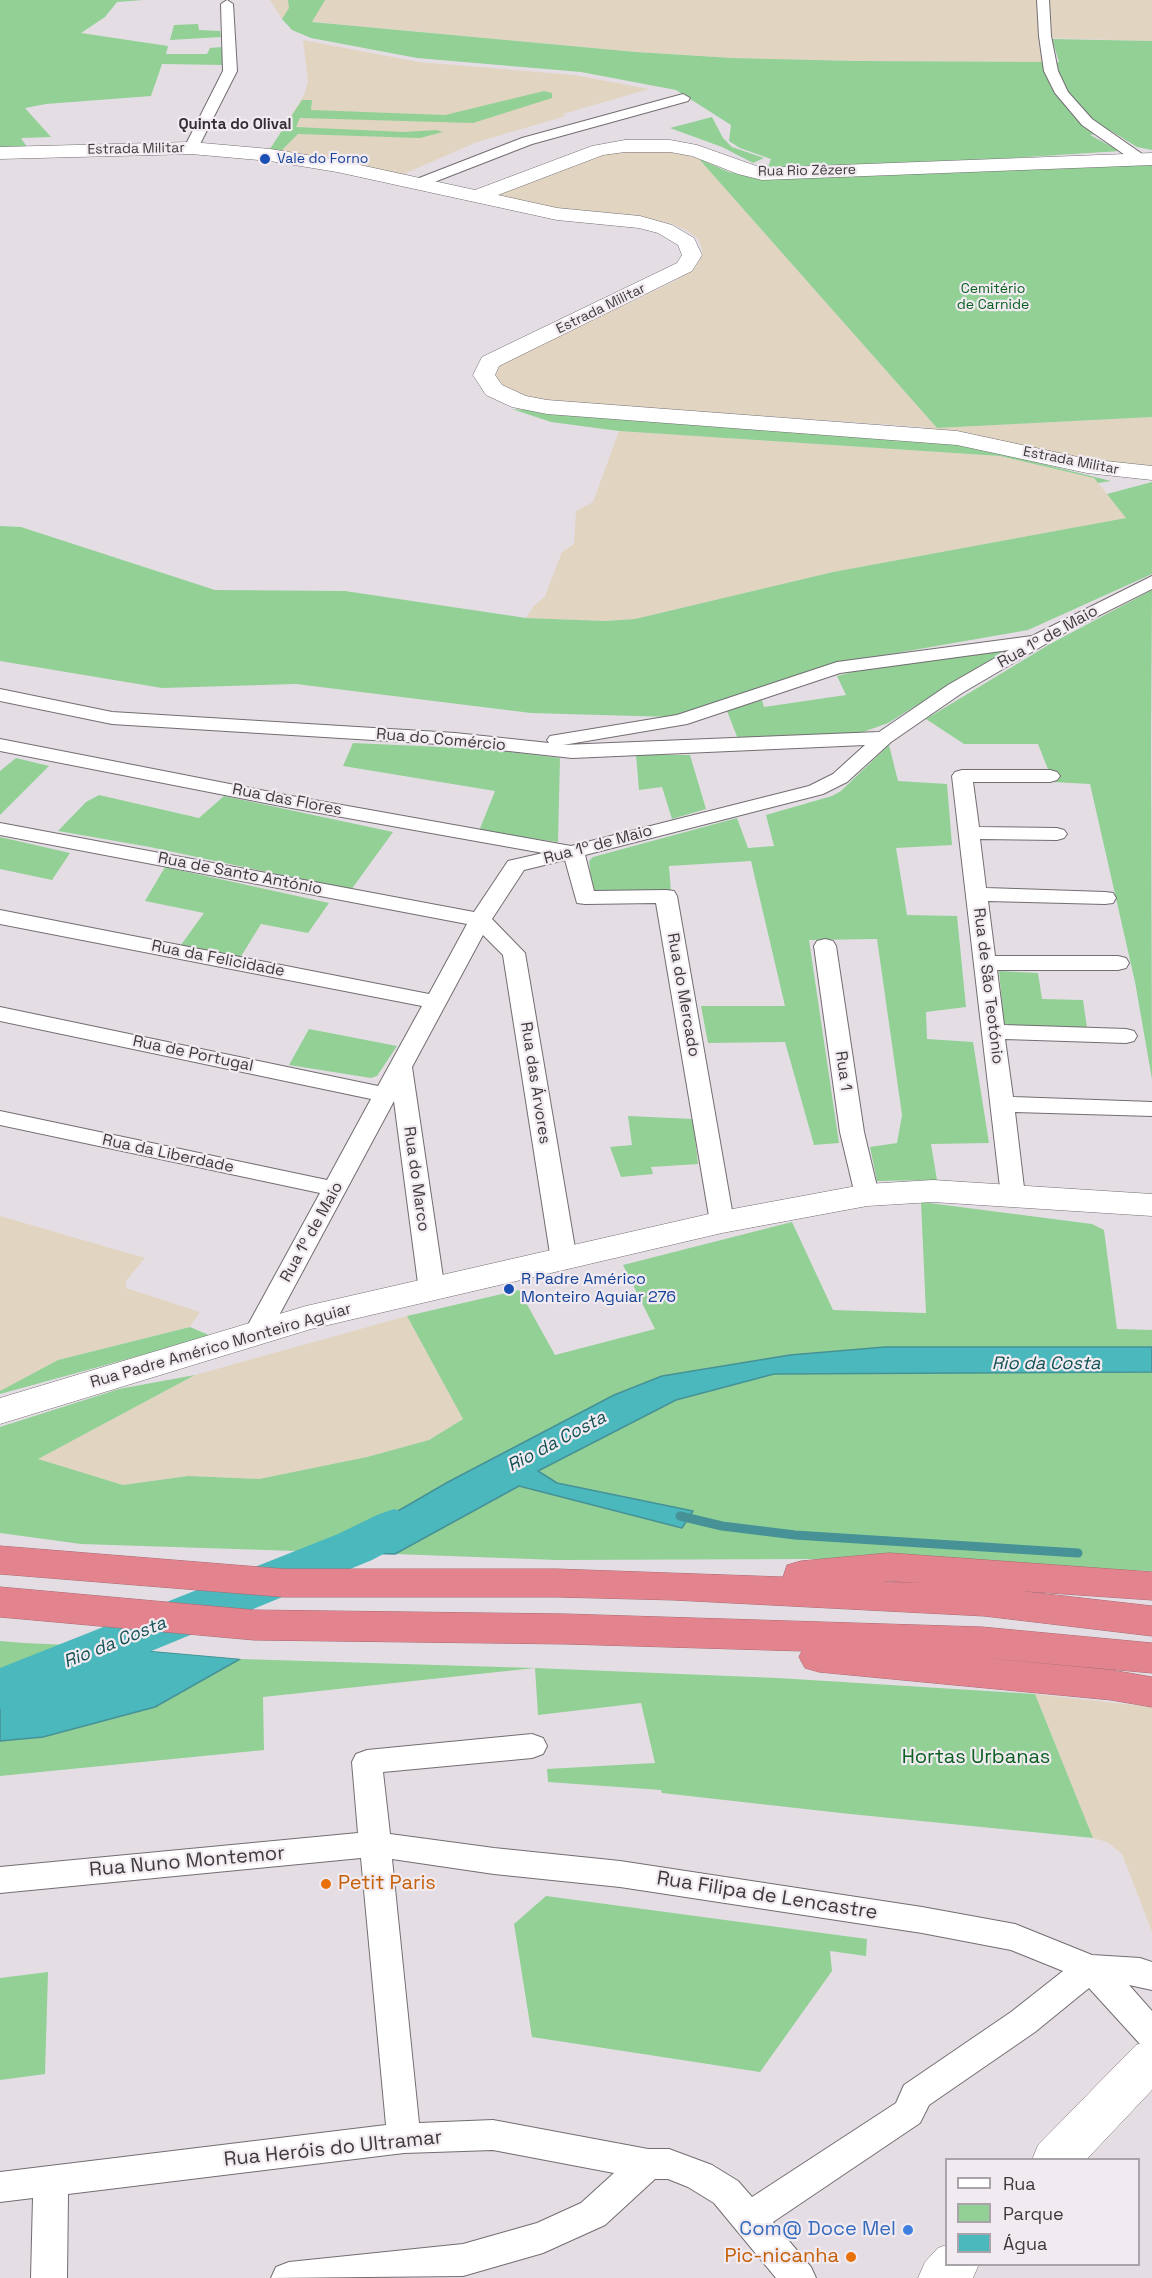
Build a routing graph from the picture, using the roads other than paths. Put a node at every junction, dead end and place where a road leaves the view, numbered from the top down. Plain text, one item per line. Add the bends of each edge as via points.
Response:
1 (1043, 0) edge
2 (227, 4) dead end
3 (683, 98) dead end
4 (191, 148) junction
5 (0, 153) edge
6 (1146, 159) edge
7 (419, 183) junction
8 (475, 196) junction
9 (1152, 473) edge
10 (1152, 582) edge
11 (1040, 639) junction
12 (0, 695) edge
13 (884, 738) junction
14 (0, 745) edge
15 (519, 746) junction
16 (1050, 776) dead end
17 (0, 829) edge
18 (969, 833) junction
19 (1057, 834) dead end
20 (574, 852) junction
21 (976, 894) junction
22 (1105, 898) dead end
23 (0, 916) edge
24 (480, 920) junction
25 (825, 946) dead end
26 (985, 963) junction
27 (1119, 963) dead end
28 (436, 1002) junction
29 (0, 1014) edge
30 (994, 1032) junction
31 (1126, 1036) dead end
32 (400, 1068) junction
33 (386, 1095) junction
34 (1002, 1104) junction
35 (1152, 1109) edge
36 (0, 1118) edge
37 (335, 1189) junction
38 (867, 1195) junction
39 (1013, 1196) junction
40 (1152, 1205) edge
41 (722, 1221) junction
42 (564, 1260) junction
43 (432, 1291) junction
44 (256, 1334) junction
45 (0, 1411) edge
46 (0, 1560) edge
47 (674, 1586) junction
48 (1152, 1586) edge
49 (0, 1602) edge
50 (1152, 1621) edge
51 (561, 1629) junction
52 (1152, 1658) edge
53 (1152, 1692) edge
54 (532, 1746) dead end
55 (375, 1844) junction
56 (0, 1880) edge
57 (1090, 1968) junction
58 (1152, 1976) edge
59 (1152, 2034) edge
60 (1152, 2059) edge
61 (404, 2138) junction
62 (1057, 2158) edge
63 (648, 2164) junction
64 (51, 2181) junction
65 (0, 2187) edge
66 (748, 2219) junction
67 (954, 2266) edge
68 (49, 2278) edge
69 (289, 2278) edge
70 (798, 2278) edge
71 (942, 2278) edge

1 - 6 street via 1051,71 1062,93 1087,122
2 - 4 street via 230,71
3 - 7 street via 527,141
4 - 5 street, Estrada Militar
4 - 7 street, Estrada Militar via 295,158
6 - 8 street, Rua Rio Zêzere via 762,174 697,151 670,146 625,146 599,150
7 - 8 street, Estrada Militar
8 - 9 street, Estrada Militar via 557,214 640,222 687,242 692,255 685,267 669,276 490,362 484,375 494,390 520,402 957,438 1087,466
10 - 11 street, Rua 1º de Maio
11 - 13 street, Rua 1º de Maio via 954,689
11 - 15 street via 837,668 680,720
12 - 15 street, Rua do Comércio via 112,718
13 - 15 street, Rua do Comércio via 572,752
13 - 20 street, Rua 1º de Maio via 840,778 816,790
14 - 20 street, Rua das Flores
16 - 18 street, Rua de São Teotónio via 962,776
17 - 24 street, Rua de Santo António
18 - 19 street
18 - 21 street, Rua de São Teotónio
20 - 24 street, Rua 1º de Maio via 516,866
20 - 41 street, Rua do Mercado via 585,898 666,896
21 - 22 street
21 - 26 street, Rua de São Teotónio
23 - 28 street, Rua da Felicidade
24 - 28 street, Rua 1º de Maio
24 - 42 street, Rua das Árvores via 514,953
25 - 38 street, Rua 1 via 852,1132
26 - 27 street
26 - 30 street, Rua de São Teotónio
28 - 32 street, Rua 1º de Maio
29 - 33 street, Rua de Portugal
30 - 31 street
30 - 34 street, Rua de São Teotónio
32 - 33 street, Rua 1º de Maio
32 - 43 street, Rua do Marco
33 - 37 street, Rua 1º de Maio
34 - 35 street
34 - 39 street, Rua de São Teotónio
36 - 37 street, Rua da Liberdade
37 - 44 street, Rua 1º de Maio
38 - 39 street, Rua Padre Américo Monteiro Aguiar via 933,1191
38 - 41 street, Rua Padre Américo Monteiro Aguiar
39 - 40 street, Rua Padre Américo Monteiro Aguiar
41 - 42 street, Rua Padre Américo Monteiro Aguiar
42 - 43 street, Rua Padre Américo Monteiro Aguiar
43 - 44 street, Rua Padre Américo Monteiro Aguiar via 306,1318
44 - 45 street, Rua Padre Américo Monteiro Aguiar
46 - 47 highway via 284,1583
47 - 48 highway via 889,1566
47 - 50 highway via 984,1600
49 - 51 highway via 254,1625
51 - 52 highway via 982,1642
51 - 53 highway
54 - 55 street via 367,1762
55 - 56 street, Rua Nuno Montemor
55 - 57 street, Rua Filipa de Lencastre via 621,1874 922,1920 1015,1937
55 - 61 street
57 - 58 street, Rua Filipa de Lencastre
57 - 59 street
57 - 66 street via 1023,2022 916,2095 908,2113
60 - 62 street
61 - 63 street, Rua Heróis do Ultramar via 493,2135
61 - 64 street, Rua Heróis do Ultramar
63 - 66 street, Rua Heróis do Ultramar via 669,2164 700,2176 726,2192
63 - 69 street via 593,2214 543,2237 463,2260
64 - 65 street, Rua Heróis do Ultramar
64 - 68 street
66 - 70 street, Rua Heróis do Ultramar
67 - 71 street

